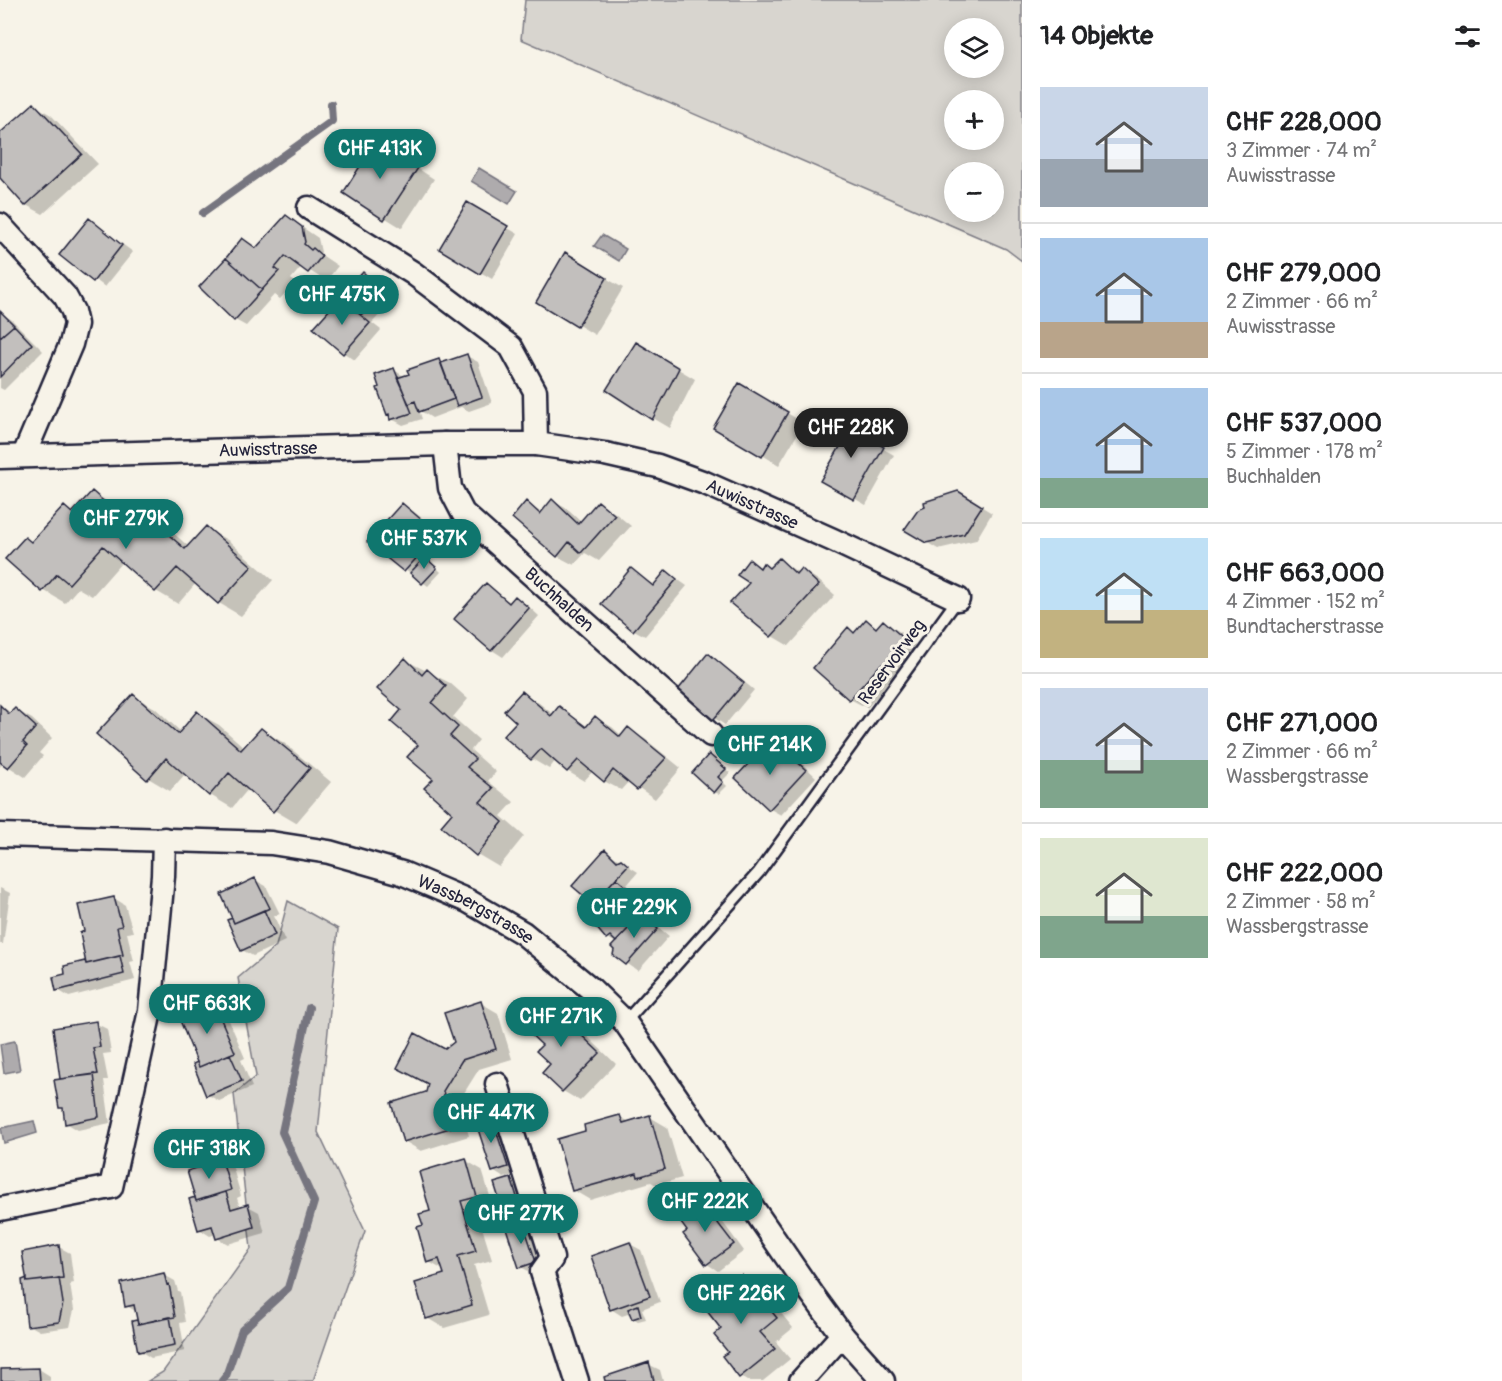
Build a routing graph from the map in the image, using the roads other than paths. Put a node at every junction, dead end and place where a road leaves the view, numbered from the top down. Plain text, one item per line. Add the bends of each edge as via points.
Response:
1 (309, 208) dead end
2 (0, 225) edge
3 (445, 444) junction
4 (536, 444) junction
5 (24, 455) junction
6 (0, 457) edge
7 (958, 600) joint
8 (711, 735) dead end
9 (0, 835) edge
10 (164, 839) junction
11 (625, 1022) junction
12 (497, 1084) dead end
13 (0, 1209) edge
14 (842, 1335) junction
15 (577, 1381) edge
16 (801, 1381) edge
17 (883, 1381) edge

1 - 4 street via 413,273 511,347 535,391
2 - 5 street via 65,296 76,324
3 - 4 street, Auwisstrasse
3 - 5 street, Auwisstrasse
3 - 8 street, Buchhalden via 450,488 463,513
4 - 7 street, Auwisstrasse via 658,466 705,483
5 - 6 street, Auwisstrasse
7 - 11 lane, Reservoirweg via 759,873
9 - 10 street, Wassbergstrasse
10 - 11 street, Wassbergstrasse via 271,843 329,852 402,873 468,901 523,933 591,988
10 - 13 street via 150,1011 111,1187
11 - 14 street, Wassbergstrasse
12 - 15 street via 552,1258 542,1272
14 - 16 street
14 - 17 street, Wassbergstrasse

